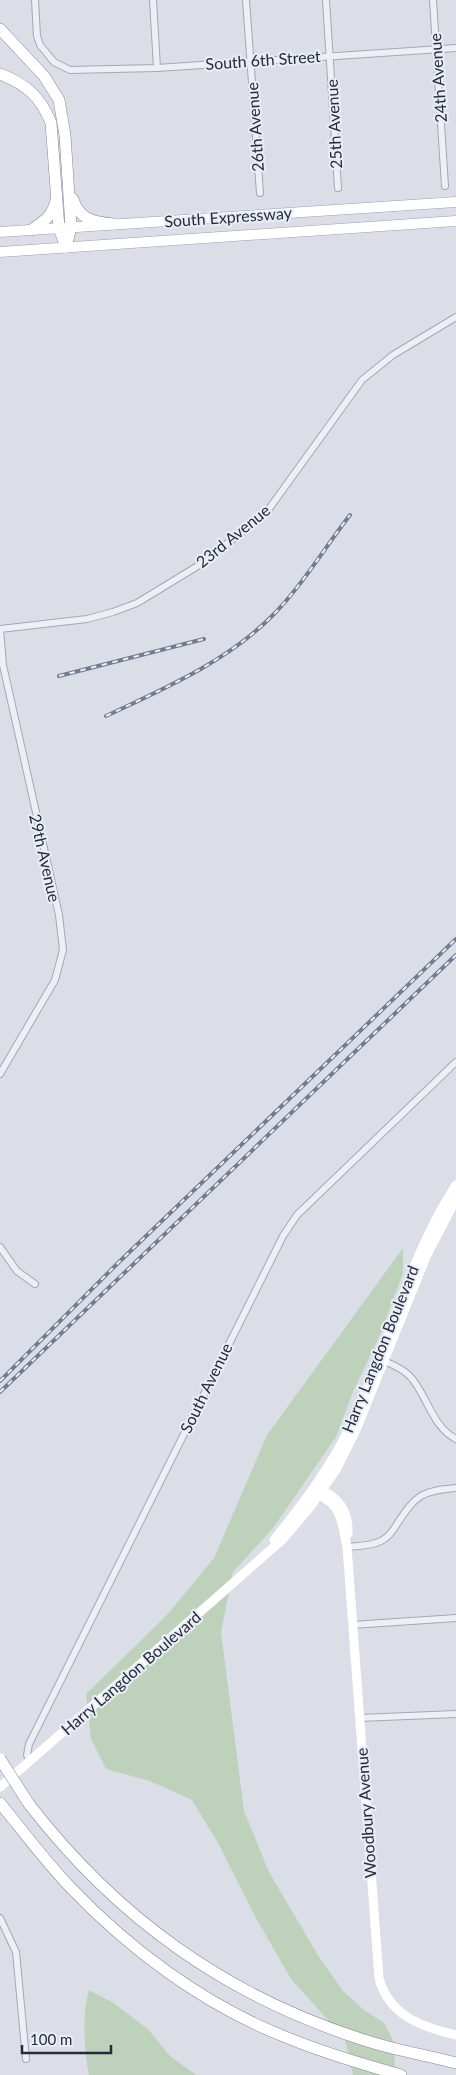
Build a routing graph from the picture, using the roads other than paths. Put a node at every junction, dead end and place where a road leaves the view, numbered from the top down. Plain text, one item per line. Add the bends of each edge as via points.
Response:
1 (35, 0) edge
2 (153, 0) edge
3 (246, 0) edge
4 (326, 0) edge
5 (433, 0) edge
6 (0, 29) edge
7 (456, 48) edge
8 (436, 50) junction
9 (330, 56) junction
10 (250, 61) junction
11 (157, 68) junction
12 (0, 74) edge
13 (62, 178) junction
14 (445, 186) dead end
15 (338, 188) dead end
16 (260, 193) dead end
17 (456, 202) edge
18 (456, 221) edge
19 (114, 224) junction
20 (71, 227) junction
21 (59, 228) junction
22 (31, 230) junction
23 (0, 232) edge
24 (66, 248) junction
25 (0, 252) edge
26 (456, 317) edge
27 (0, 629) edge
28 (456, 1062) edge
29 (0, 1074) edge
30 (456, 1185) edge
31 (456, 1199) edge
32 (450, 1210) edge
33 (0, 1247) edge
34 (35, 1284) dead end
35 (381, 1360) junction
36 (456, 1439) edge
37 (330, 1478) junction
38 (456, 1488) edge
39 (319, 1491) junction
40 (333, 1501) junction
41 (310, 1507) junction
42 (347, 1547) junction
43 (261, 1558) junction
44 (456, 1618) edge
45 (352, 1625) junction
46 (456, 1714) edge
47 (359, 1718) junction
48 (0, 1759) edge
49 (30, 1761) junction
50 (0, 1787) edge
51 (0, 1798) edge
52 (0, 1803) edge
53 (12, 1819) junction
54 (0, 1918) edge
55 (456, 2035) edge
56 (26, 2059) dead end
57 (456, 2063) edge
58 (401, 2075) edge

1 - 11 street, South 6th Street via 40,45 54,62 70,70
2 - 11 street
3 - 10 street, 26th Avenue
4 - 9 street, 25th Avenue
5 - 8 street, 24th Avenue
6 - 13 highway via 44,76 58,100 65,135
7 - 8 street, South 6th Street
8 - 9 street, South 6th Street
8 - 14 street, 24th Avenue
9 - 10 street, South 6th Street
9 - 15 street, 25th Avenue
10 - 11 street, South 6th Street
10 - 16 street, 26th Avenue
12 - 13 highway via 24,84 47,111
13 - 19 highway via 79,213 94,221
13 - 20 highway
13 - 21 highway
13 - 22 highway via 52,213
17 - 19 main road, South Expressway
18 - 24 main road, South Expressway
19 - 20 main road, South Expressway
20 - 21 main road, South Expressway
20 - 24 highway
21 - 22 main road, South Expressway
21 - 24 highway
22 - 23 main road, South Expressway
24 - 25 main road, South Expressway
26 - 27 street, 23rd Avenue via 393,355 362,380 266,514 201,564 137,603 113,612 87,619
27 - 29 street, 29th Avenue via 3,665 59,915 63,950 55,980
28 - 49 street, South Avenue via 297,1215 283,1236 29,1744 26,1755
30 - 32 main road, Harry Langdon Boulevard
31 - 32 main road, Harry Langdon Boulevard
32 - 35 main road, Harry Langdon Boulevard
33 - 34 street via 17,1271
35 - 36 street via 411,1378 442,1429
35 - 37 main road, Harry Langdon Boulevard via 356,1430
35 - 39 main road, Harry Langdon Boulevard
37 - 39 main road, Harry Langdon Boulevard
37 - 40 main road
38 - 42 street via 425,1492 414,1499 384,1540
39 - 40 main road, Woodbury Avenue
39 - 41 main road, Harry Langdon Boulevard
39 - 43 main road, Harry Langdon Boulevard
40 - 41 main road
40 - 42 main road, Woodbury Avenue via 341,1504 347,1517
41 - 43 main road, Harry Langdon Boulevard
42 - 45 main road, Woodbury Avenue
43 - 49 main road, Harry Langdon Boulevard
44 - 45 street
45 - 47 main road, Woodbury Avenue
46 - 47 street
47 - 55 main road, Woodbury Avenue via 380,1982 392,2004 412,2021
48 - 57 highway, bridge via 29,1804 90,1876 134,1916 199,1964 266,2001 315,2023 365,2040
49 - 50 main road, Harry Langdon Boulevard
51 - 53 highway
52 - 53 highway
53 - 58 highway via 64,1881 99,1915 185,1983 281,2035
54 - 56 street via 16,1952

